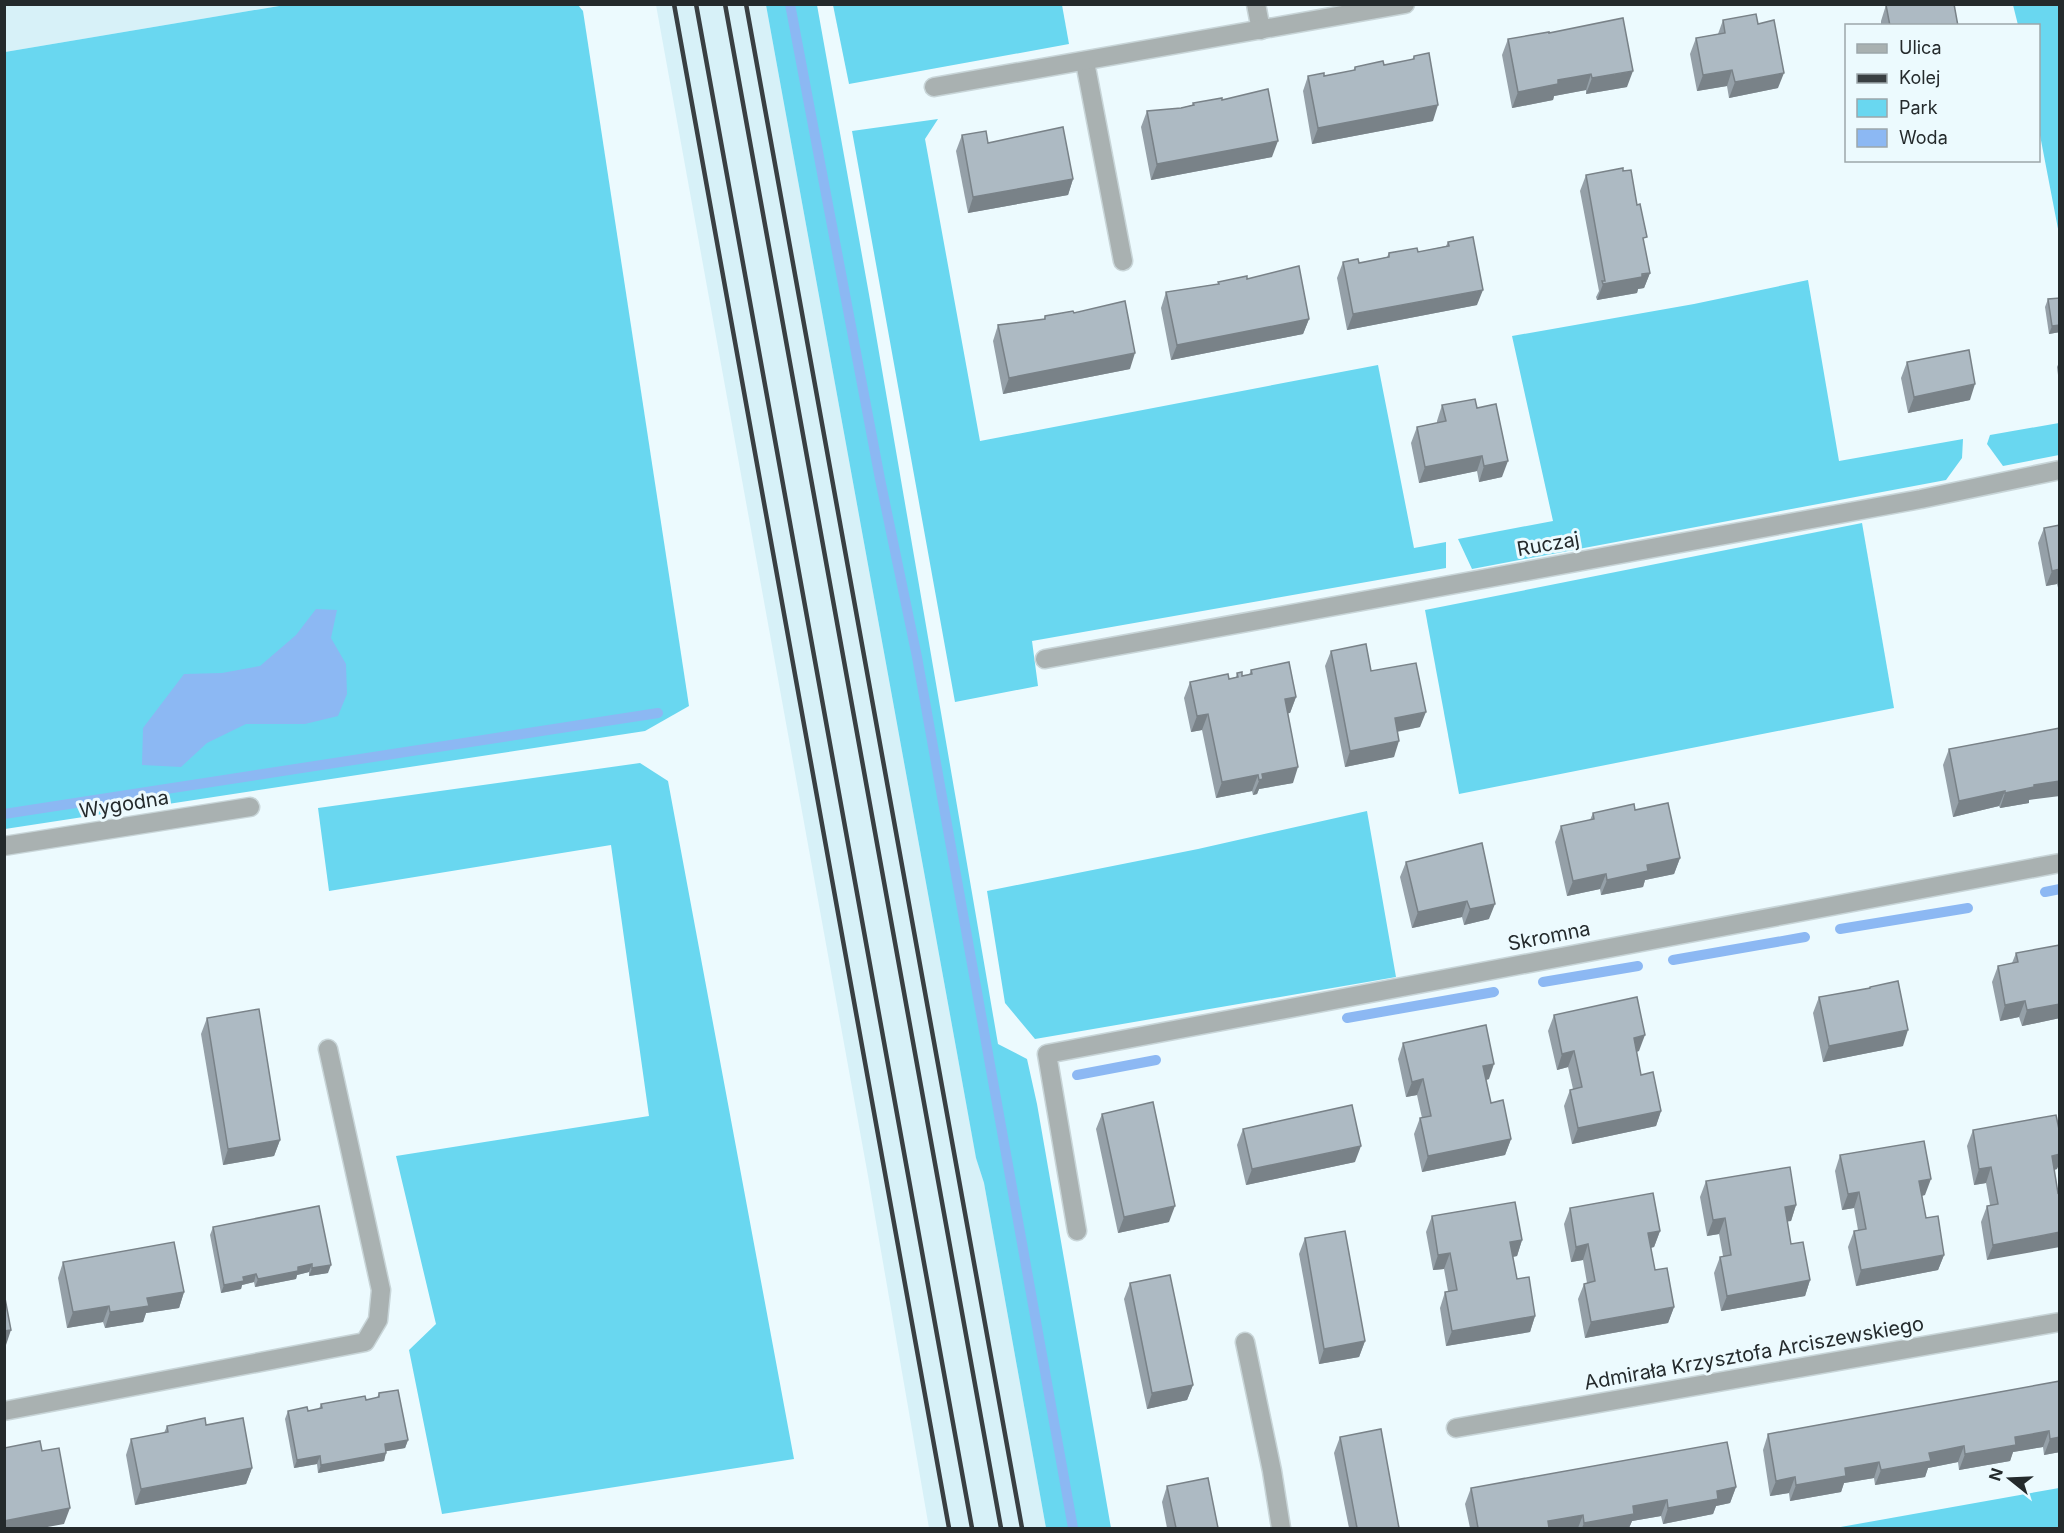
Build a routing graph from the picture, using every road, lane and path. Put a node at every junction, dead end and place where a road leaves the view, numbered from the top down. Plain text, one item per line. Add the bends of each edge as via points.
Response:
1 (1256, 4) edge
2 (1406, 4) edge
3 (1261, 30) junction
4 (1085, 62) junction
5 (934, 87) dead end
6 (1123, 261) dead end
7 (2060, 470) edge
8 (1045, 659) dead end
9 (250, 807) dead end
10 (4, 846) edge
11 (2060, 863) edge
12 (328, 1049) dead end
13 (1077, 1231) dead end
14 (2060, 1322) edge
15 (1245, 1342) dead end
16 (4, 1411) edge
17 (1456, 1428) dead end
18 (1281, 1528) edge

1 - 3 street
2 - 3 street
3 - 4 street
4 - 5 street
4 - 6 street
7 - 8 street, Ruczaj via 1921,499
9 - 10 street, Wygodna
11 - 13 street, Skromna via 1047,1054
12 - 16 street via 381,1290 378,1320 365,1342
14 - 17 street, Admirała Krzysztofa Arciszewskiego
15 - 18 street

